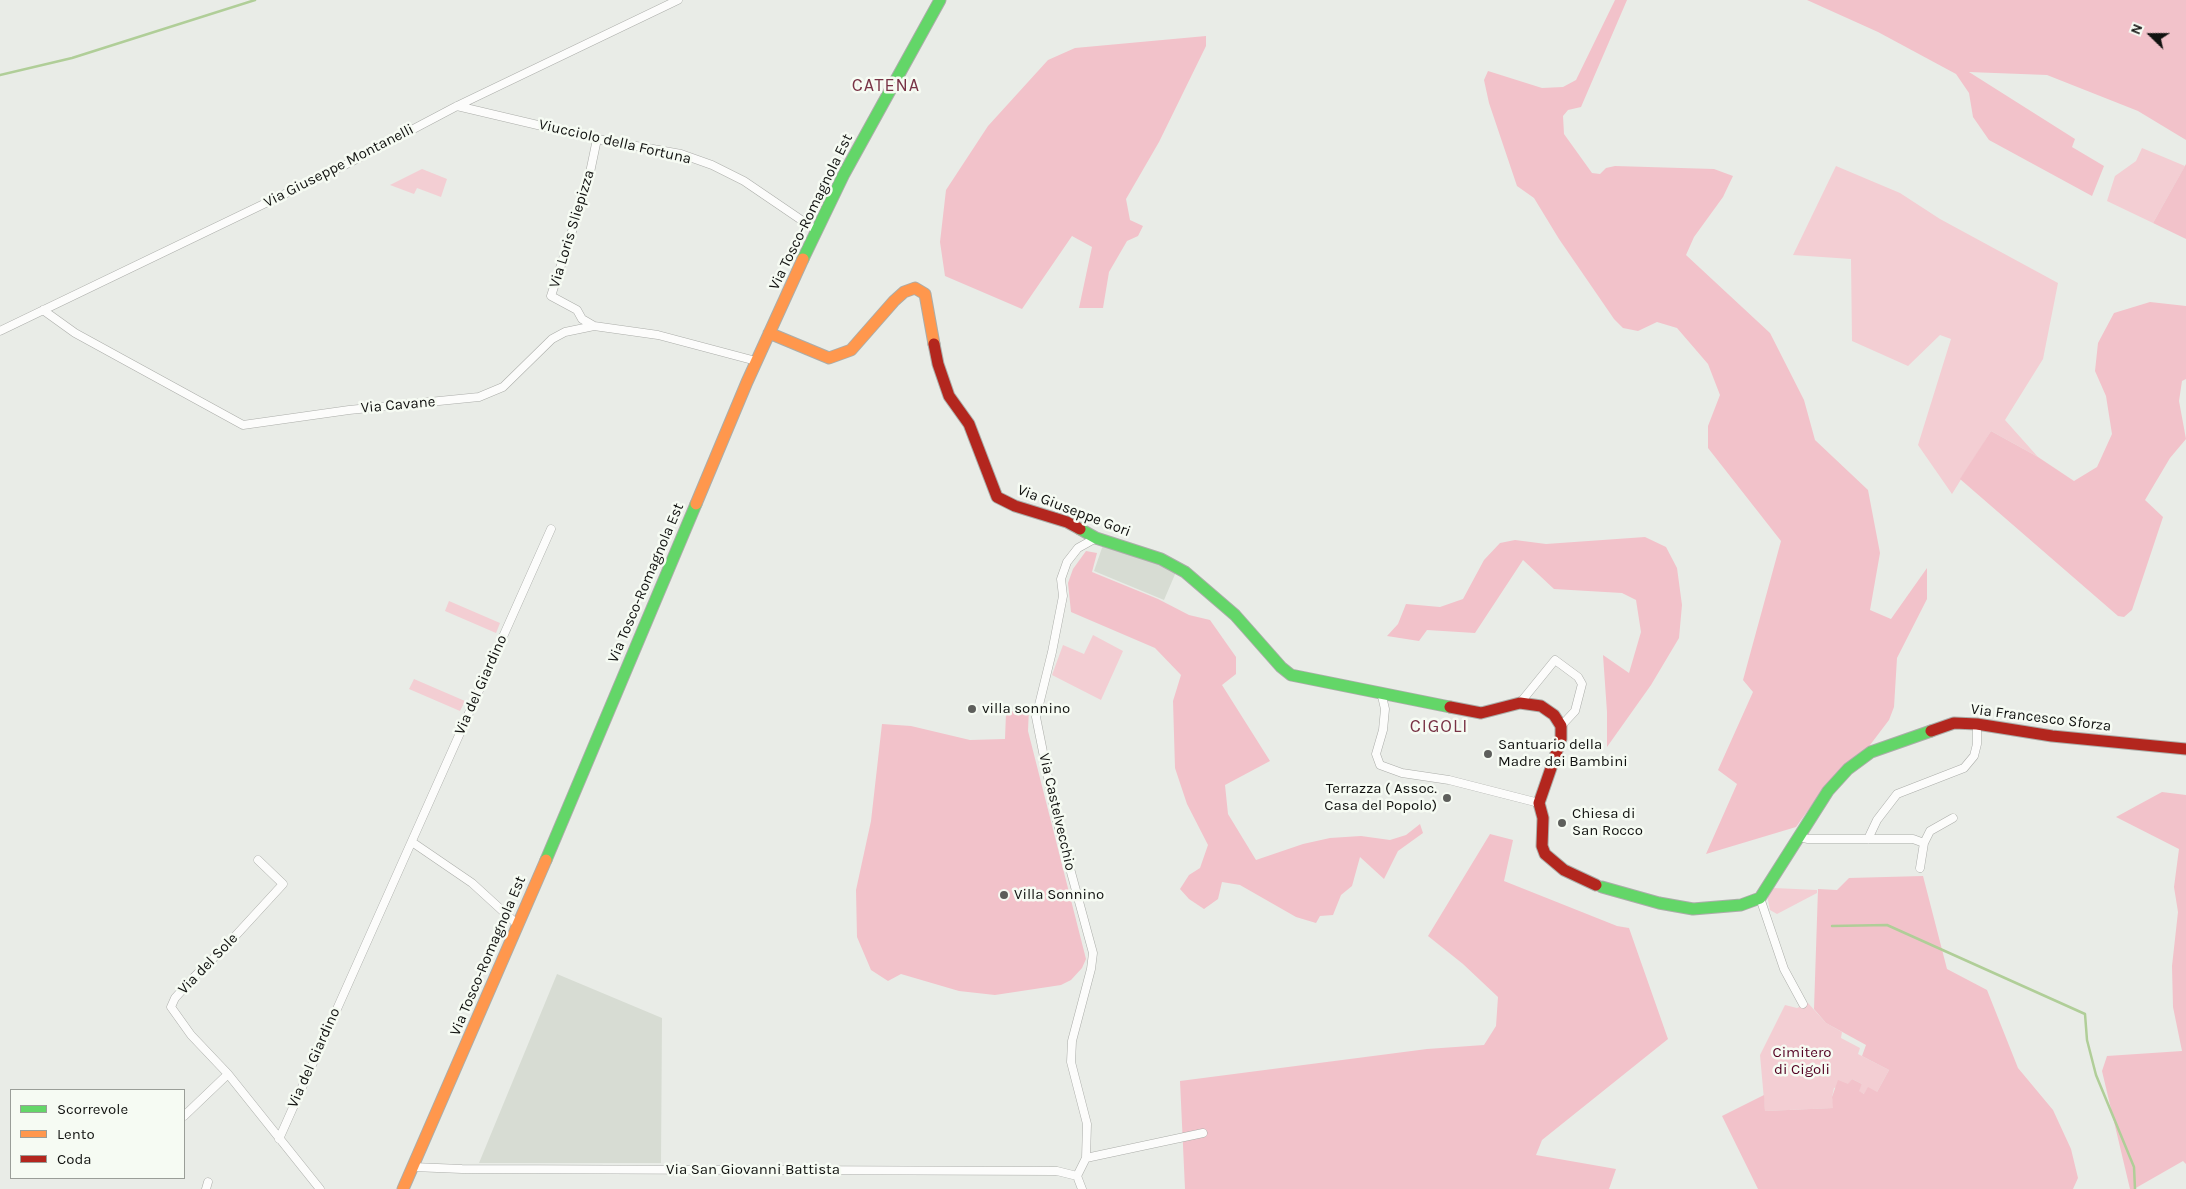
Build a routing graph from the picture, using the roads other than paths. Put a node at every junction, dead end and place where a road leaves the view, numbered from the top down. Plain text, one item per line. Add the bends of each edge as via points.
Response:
1 (678, 0) edge
2 (940, 0) edge
3 (458, 106) junction
4 (597, 139) junction
5 (816, 230) junction
6 (43, 310) junction
7 (594, 326) junction
8 (0, 331) edge
9 (769, 333) junction
10 (756, 361) junction
11 (551, 529) dead end
12 (1096, 538) junction
13 (1381, 692) junction
14 (1520, 703) junction
15 (1978, 724) junction
16 (1561, 726) junction
17 (2186, 750) edge
18 (1539, 802) junction
19 (1953, 818) dead end
20 (1799, 837) junction
21 (1868, 839) junction
22 (412, 842) junction
23 (1924, 843) junction
24 (258, 860) dead end
25 (1920, 868) dead end
26 (1760, 898) junction
27 (518, 925) junction
28 (1803, 1004) dead end
29 (228, 1074) junction
30 (185, 1115) edge
31 (1203, 1133) dead end
32 (279, 1139) junction
33 (1086, 1158) junction
34 (413, 1167) junction
35 (1077, 1176) junction
36 (319, 1189) edge
37 (403, 1189) edge
38 (1082, 1189) edge

1 - 3 street, Via Giuseppe Montanelli
2 - 5 street, Via Tosco-Romagnola Est
3 - 4 street, Viucciolo della Fortuna
3 - 6 street, Via Giuseppe Montanelli via 350,163
4 - 5 street, Viucciolo della Fortuna via 680,154 712,165 744,181
4 - 7 street, Via Loris Sliepizza via 588,182 552,296 577,310
5 - 9 street, Via Tosco-Romagnola Est
6 - 7 street, Via Cavane via 75,333 242,425 479,397 504,387 552,339 565,332
6 - 8 street, Via Giuseppe Montanelli
7 - 10 street, Via Cavane via 658,335
9 - 10 street, Via Tosco-Romagnola Est
9 - 12 street, Via Giuseppe Gori via 829,358 851,350 904,292 915,288 921,290 925,294 938,364 949,396 969,424 996,497 1067,522
10 - 27 street, Via Tosco-Romagnola Est
11 - 22 street, Via del Giardino
12 - 13 street, Via Giuseppe Gori via 1161,559 1185,572 1235,615 1291,676
12 - 33 street, Via Castelvecchio via 1078,548 1067,562 1061,579 1063,596 1036,717 1056,817 1093,952 1072,1041 1071,1062 1087,1124
13 - 14 street, Via Giuseppe Gori via 1480,713
13 - 18 street via 1385,709 1376,754 1380,765
14 - 16 street via 1541,706 1554,715
14 - 16 street via 1555,660 1578,677 1582,684 1575,711
15 - 17 street, Via Francesco Sforza via 2052,736
15 - 20 street, Via Francesco Sforza via 1947,725 1871,752 1848,769 1828,791
15 - 21 street via 1974,756 1964,768 1897,794 1876,820
16 - 18 street via 1561,739
18 - 26 street via 1545,854 1564,870 1599,886 1659,904 1693,909 1741,905
19 - 23 street via 1930,831
20 - 21 street
20 - 26 street, Via Francesco Sforza
21 - 23 street via 1913,839
22 - 27 street via 472,884
22 - 32 street, Via del Giardino
23 - 25 street
24 - 29 street, Via del Sole via 283,884 194,977 171,1007 191,1035
26 - 28 street via 1784,969
27 - 34 street, Via Tosco-Romagnola Est
29 - 30 street
29 - 32 street, Via del Sole
31 - 33 street
32 - 36 street, Via del Sole
33 - 35 street, Via Castelvecchio
34 - 35 street, Via San Giovanni Battista via 1057,1171
34 - 37 street, Via Tosco-Romagnola Est
35 - 38 street

